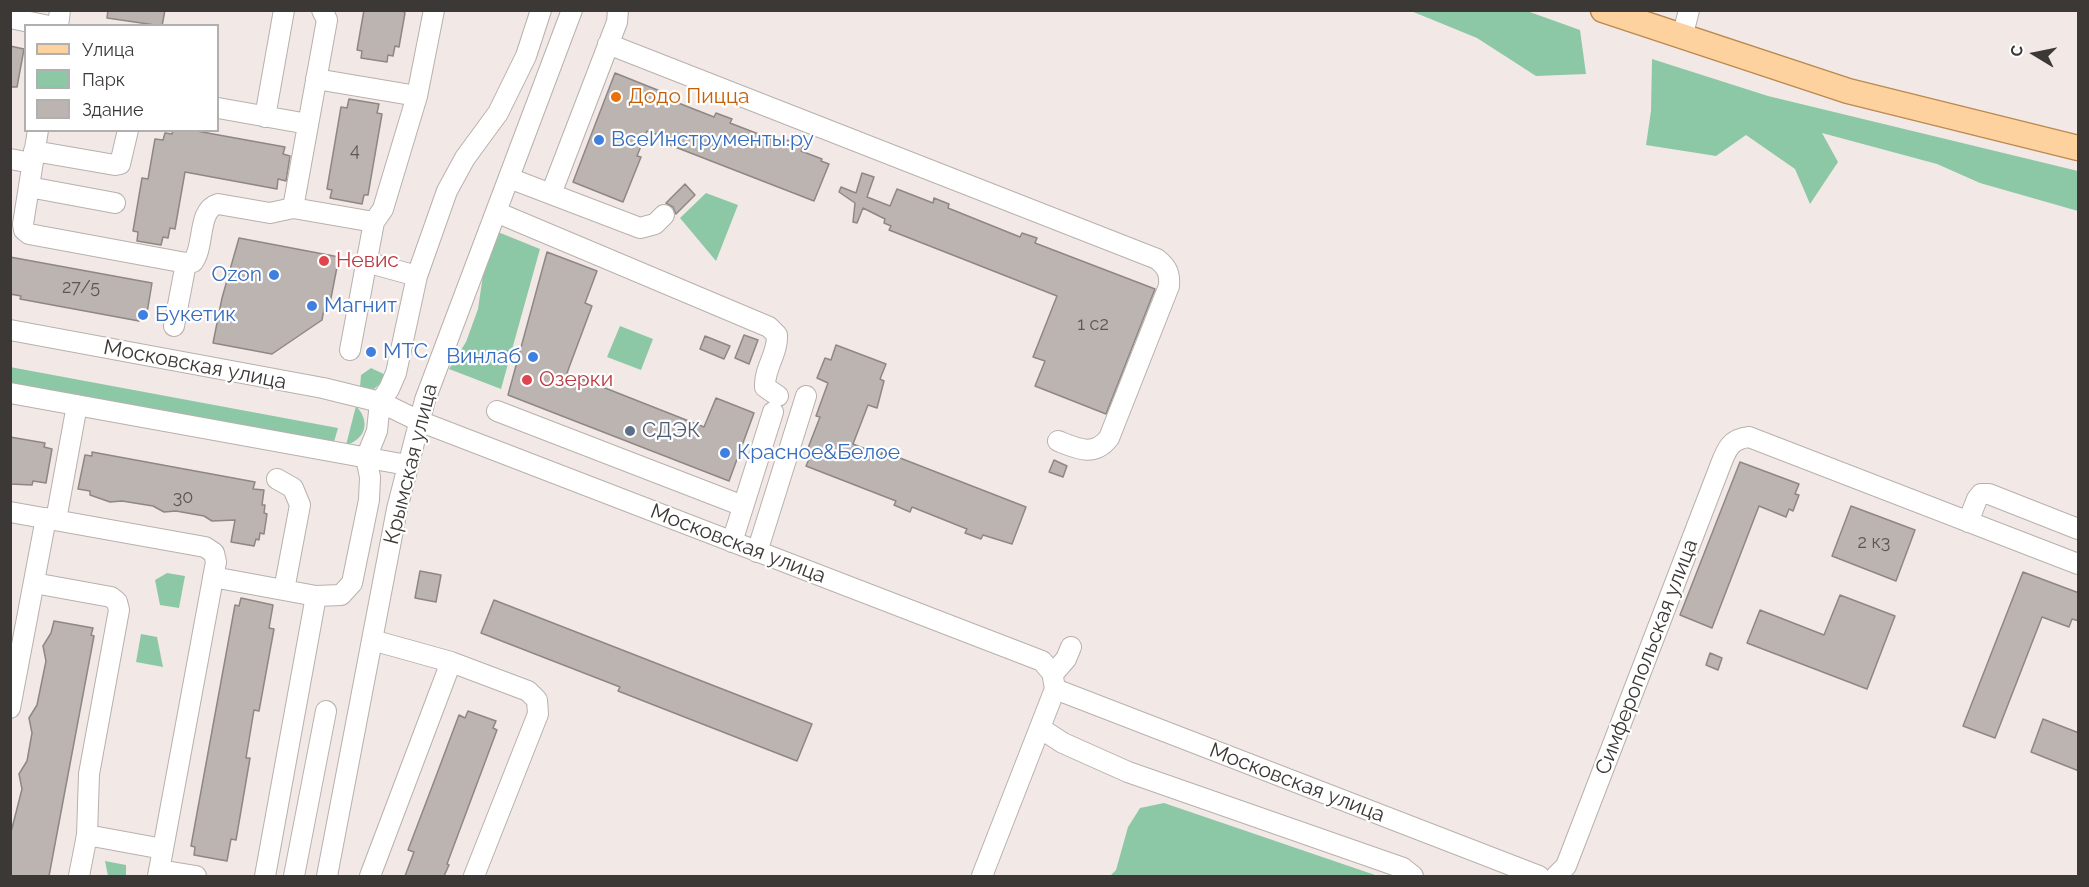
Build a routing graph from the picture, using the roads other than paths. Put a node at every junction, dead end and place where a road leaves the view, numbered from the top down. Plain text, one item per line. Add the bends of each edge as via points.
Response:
1 (284, 10) edge
2 (322, 10) edge
3 (434, 10) edge
4 (541, 10) edge
5 (567, 10) edge
6 (572, 10) edge
7 (618, 10) edge
8 (1603, 10) edge
9 (1689, 10) edge
10 (10, 18) edge
11 (39, 24) edge
12 (564, 34) junction
13 (1682, 38) junction
14 (608, 44) junction
15 (316, 79) junction
16 (417, 96) junction
17 (219, 108) edge
18 (265, 117) junction
19 (308, 124) junction
20 (38, 132) edge
21 (128, 132) edge
22 (2079, 148) edge
23 (33, 157) junction
24 (10, 159) edge
25 (509, 177) junction
26 (29, 188) junction
27 (550, 194) junction
28 (115, 203) dead end
29 (293, 208) junction
30 (496, 212) junction
31 (664, 215) dead end
32 (374, 222) junction
33 (366, 262) junction
34 (186, 263) junction
35 (417, 276) junction
36 (174, 326) dead end
37 (10, 330) edge
38 (350, 350) dead end
39 (10, 393) edge
40 (806, 396) dead end
41 (380, 402) junction
42 (77, 405) junction
43 (497, 411) dead end
44 (418, 422) junction
45 (1058, 441) dead end
46 (366, 458) junction
47 (407, 465) junction
48 (277, 479) dead end
49 (743, 506) junction
50 (10, 512) edge
51 (51, 519) junction
52 (1968, 522) junction
53 (2079, 529) edge
54 (732, 542) junction
55 (757, 552) junction
56 (2079, 564) edge
57 (213, 578) junction
58 (34, 583) junction
59 (284, 590) junction
60 (316, 596) junction
61 (372, 640) junction
62 (1071, 647) dead end
63 (451, 662) junction
64 (1054, 682) junction
65 (10, 708) edge
66 (326, 711) dead end
67 (1040, 728) junction
68 (87, 835) junction
69 (163, 849) junction
70 (158, 873) edge
71 (79, 876) edge
72 (196, 876) edge
73 (265, 876) edge
74 (294, 876) edge
75 (327, 876) edge
76 (370, 876) edge
77 (474, 876) edge
78 (982, 876) edge
79 (1413, 876) edge
80 (1539, 876) edge
81 (1556, 876) edge

1 - 18 street
2 - 15 street via 327,20
3 - 16 street
4 - 35 street via 526,56 498,112 447,191
5 - 12 street, Крымская улица
6 - 12 street, Крымская улица
7 - 14 street
8 - 13 main road
9 - 13 street
10 - 11 street
12 - 25 street, Крымская улица
13 - 22 main road via 1848,91
14 - 27 street
14 - 45 street via 1157,259 1165,266 1169,286 1109,438 1092,451
15 - 16 street
15 - 19 street
16 - 32 street via 383,209
17 - 18 street
18 - 19 street
19 - 29 street
20 - 23 street
21 - 23 street via 120,164
23 - 24 street
23 - 26 street
25 - 27 street
25 - 30 street, Крымская улица
26 - 28 street
26 - 34 street via 22,224 29,234
27 - 31 street via 640,228 655,224
29 - 32 street
29 - 34 street via 270,213 211,206 206,212 198,255 194,262
30 - 44 street, Крымская улица
30 - 49 street via 770,327 777,335 765,377 765,387 775,404
32 - 33 street
33 - 35 street
33 - 38 street
34 - 36 street
35 - 41 street via 396,373
37 - 41 street, Московская улица
39 - 42 street
40 - 55 street
41 - 44 street, Московская улица
41 - 46 street via 377,431
42 - 46 street
42 - 51 street
43 - 49 street
44 - 47 street, Крымская улица
44 - 54 street, Московская улица
46 - 47 street
46 - 60 street via 369,500 352,583 341,595
47 - 61 street, Крымская улица
48 - 59 street via 293,488 300,505
49 - 54 street
50 - 51 street
51 - 57 street via 205,547 214,553
51 - 58 street
52 - 53 street via 1977,499 1981,494 1989,494
52 - 56 street
52 - 81 street, Симферопольская улица via 1749,437 1737,438 1728,446 1566,866
54 - 55 street, Московская улица
55 - 64 street, Московская улица via 1042,661
57 - 59 street
57 - 69 street
58 - 65 street
58 - 68 street via 111,597 119,610 89,774
59 - 60 street
60 - 73 street
61 - 63 street
61 - 75 street, Крымская улица
62 - 64 street
63 - 76 street
63 - 77 street via 528,691 537,700 537,714
64 - 67 street
64 - 80 street, Московская улица
66 - 74 street
67 - 78 street
67 - 79 street via 1063,743 1128,772 1403,868
68 - 69 street
68 - 71 street
69 - 70 street
70 - 72 street

